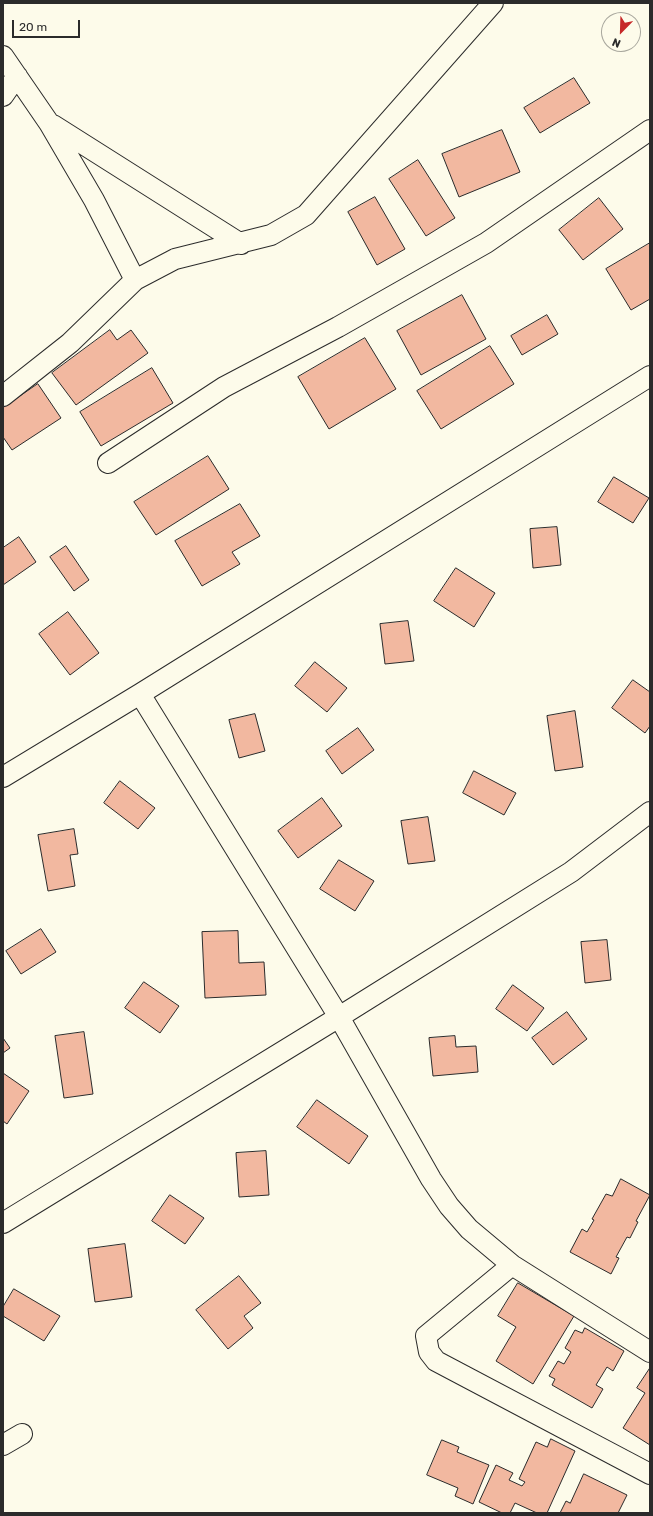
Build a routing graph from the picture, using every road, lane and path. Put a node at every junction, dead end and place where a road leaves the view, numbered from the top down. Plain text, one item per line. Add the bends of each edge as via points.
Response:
1 (493, 3) edge
2 (3, 56) edge
3 (17, 76) junction
4 (3, 96) edge
5 (50, 123) junction
6 (650, 130) edge
7 (241, 244) junction
8 (135, 280) junction
9 (650, 376) edge
10 (3, 396) edge
11 (108, 463) dead end
12 (140, 694) junction
13 (3, 777) edge
14 (650, 812) edge
15 (339, 1017) junction
16 (3, 1223) edge
17 (512, 1265) junction
18 (650, 1352) edge
19 (22, 1434) dead end
20 (3, 1445) edge
21 (650, 1474) edge

1 - 7 street via 306,216 271,235
2 - 3 street
3 - 4 street
3 - 5 street
5 - 7 street
5 - 8 street via 94,200
6 - 11 street via 486,244 224,387
7 - 8 street via 176,259
8 - 10 street via 70,343
9 - 12 street
12 - 13 street
12 - 15 street
14 - 15 street via 571,872
15 - 16 street
15 - 17 street via 449,1206 469,1229
17 - 18 street
17 - 21 street via 426,1336 429,1352 436,1361
19 - 20 street

